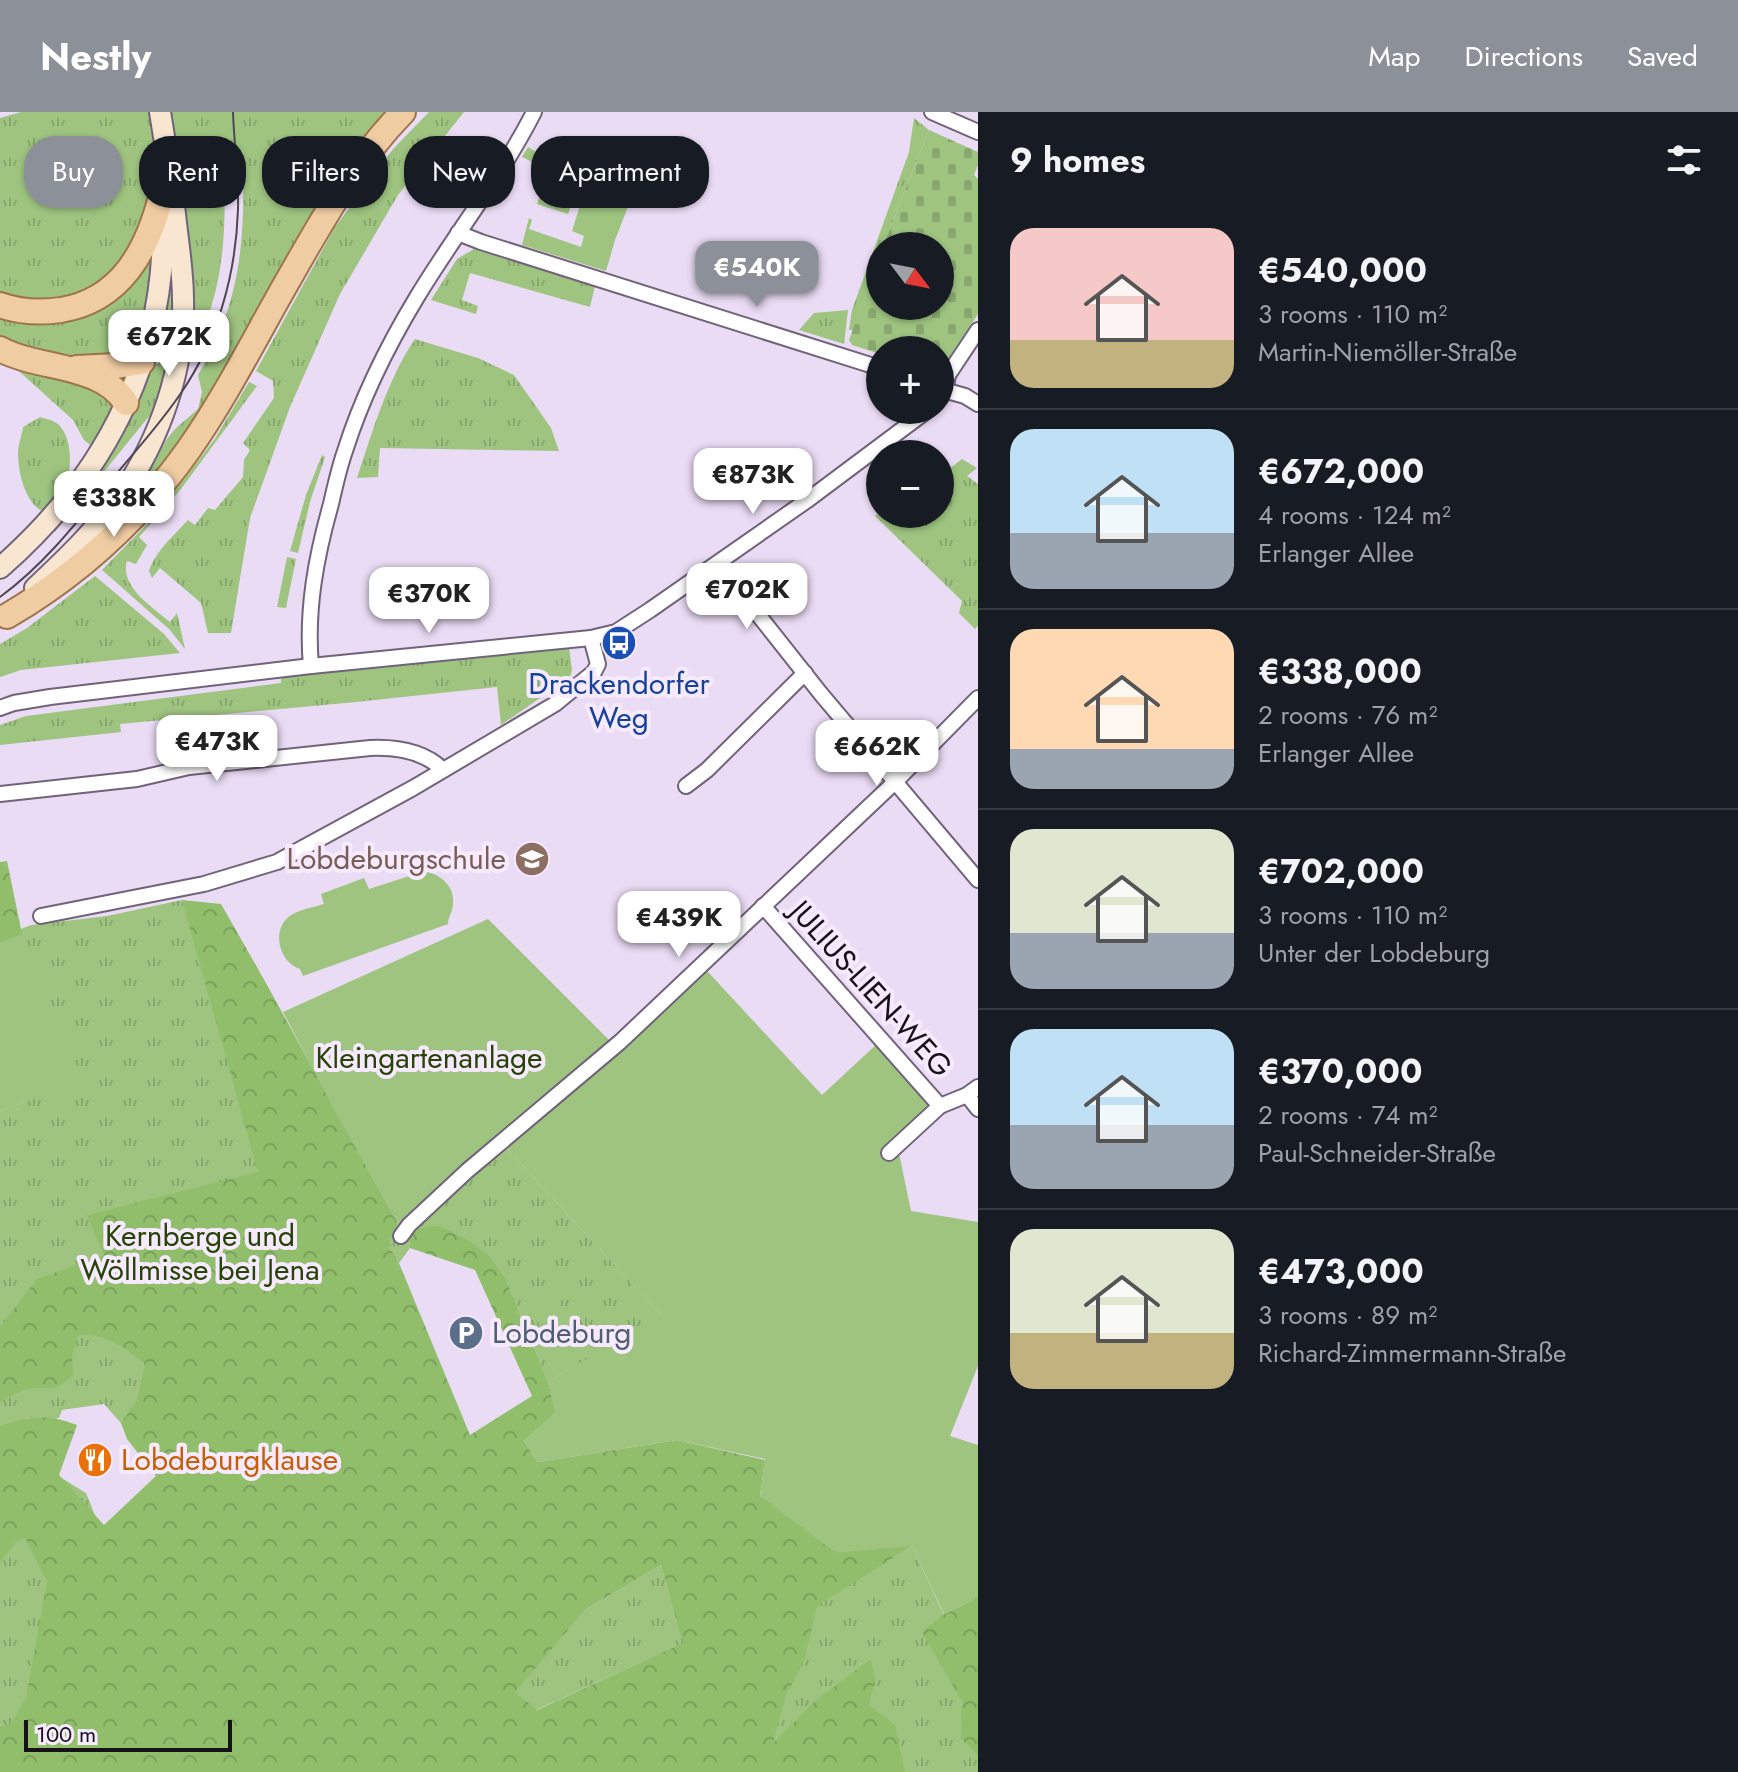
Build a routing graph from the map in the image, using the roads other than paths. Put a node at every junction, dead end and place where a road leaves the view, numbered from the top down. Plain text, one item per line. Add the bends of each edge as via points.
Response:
1 (148, 112) edge
2 (160, 112) edge
3 (403, 112) edge
4 (534, 112) edge
5 (932, 112) edge
6 (978, 132) edge
7 (155, 136) edge
8 (162, 136) edge
9 (158, 208) edge
10 (162, 208) edge
11 (170, 208) edge
12 (458, 233) junction
13 (0, 305) edge
14 (978, 330) edge
15 (0, 349) edge
16 (180, 349) junction
17 (142, 362) junction
18 (866, 364) edge
19 (954, 366) edge
20 (67, 368) junction
21 (954, 395) edge
22 (126, 403) junction
23 (978, 404) edge
24 (909, 424) edge
25 (718, 564) junction
26 (0, 568) edge
27 (4, 618) edge
28 (591, 638) junction
29 (311, 666) junction
30 (805, 673) junction
31 (978, 698) edge
32 (0, 708) edge
33 (443, 770) junction
34 (896, 781) junction
35 (686, 786) dead end
36 (0, 794) edge
37 (978, 880) edge
38 (763, 906) junction
39 (41, 916) dead end
40 (972, 1091) edge
41 (940, 1106) junction
42 (978, 1109) edge
43 (889, 1153) dead end
44 (401, 1236) dead end

1 - 7 main road
2 - 8 main road
3 - 27 main road via 346,184 214,410 165,480 80,567
4 - 12 street
5 - 6 street
9 - 13 main road via 141,251 100,297 52,311
10 - 17 main road via 159,283
11 - 16 main road via 182,280
12 - 18 street
12 - 29 street via 388,350 344,451 317,559 309,613
14 - 19 street
15 - 20 main road
16 - 17 main road
16 - 27 main road via 160,420 132,478 89,534
17 - 20 main road
17 - 22 main road
20 - 22 main road via 110,385
21 - 23 street
22 - 26 main road via 81,483
24 - 25 street
25 - 28 street via 616,632
25 - 30 street
28 - 29 street
28 - 33 street via 598,664 594,672 555,704
29 - 32 street via 50,697
30 - 34 street
30 - 35 street
31 - 34 street
33 - 36 street via 418,754 370,748
33 - 39 street via 277,862 204,884
34 - 37 street
34 - 38 street
38 - 41 street, JULIUS-LIEN-WEG
38 - 44 street via 620,1042 467,1171
40 - 41 street
40 - 42 street
41 - 43 street

